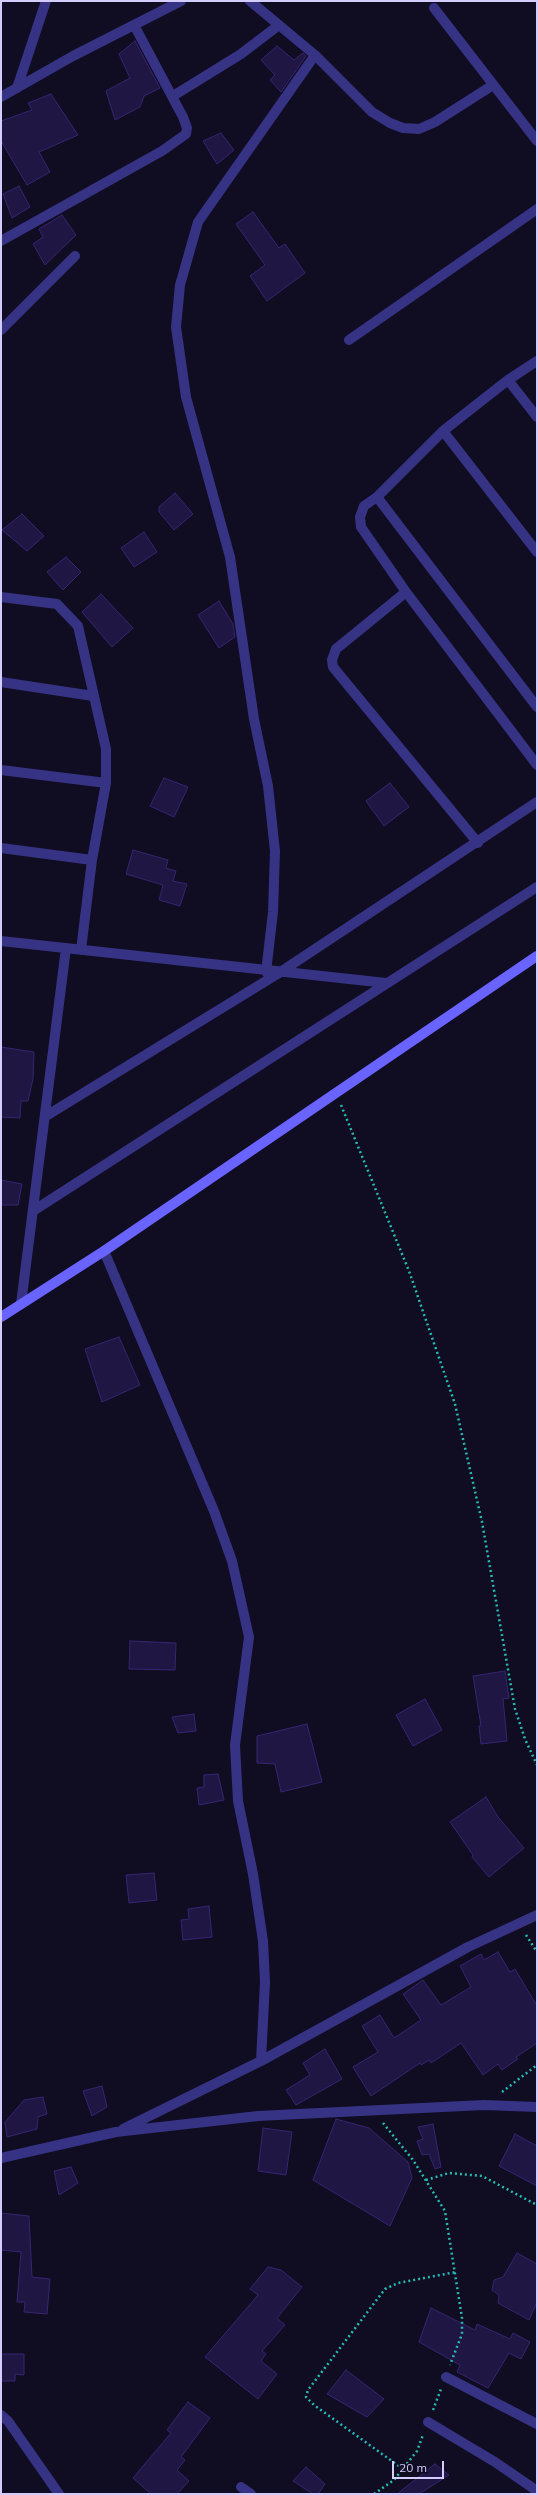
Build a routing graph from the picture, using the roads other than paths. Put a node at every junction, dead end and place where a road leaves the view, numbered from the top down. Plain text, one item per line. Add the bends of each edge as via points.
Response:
1 (46, 1) edge
2 (182, 1) edge
3 (250, 1) edge
4 (434, 8) dead end
5 (134, 25) junction
6 (279, 25) junction
7 (315, 55) junction
8 (493, 85) junction
9 (17, 88) junction
10 (173, 96) junction
11 (1, 97) edge
12 (537, 141) edge
13 (537, 209) edge
14 (1, 241) edge
15 (75, 256) dead end
16 (1, 330) edge
17 (349, 340) dead end
18 (537, 361) edge
19 (508, 380) junction
20 (537, 417) edge
21 (443, 431) junction
22 (377, 497) junction
23 (537, 552) edge
24 (406, 592) junction
25 (1, 597) edge
26 (1, 682) edge
27 (93, 696) junction
28 (537, 707) edge
29 (537, 765) edge
30 (1, 770) edge
31 (106, 783) junction
32 (537, 802) edge
33 (478, 843) junction
34 (1, 848) edge
35 (92, 860) junction
36 (537, 887) edge
37 (1, 941) edge
38 (66, 948) junction
39 (81, 950) junction
40 (537, 956) edge
41 (266, 972) junction
42 (279, 973) junction
43 (386, 983) junction
44 (46, 1116) junction
45 (34, 1211) junction
46 (104, 1251) junction
47 (21, 1304) junction
48 (1, 1317) edge
49 (537, 1915) edge
50 (261, 2061) junction
51 (537, 2107) edge
52 (116, 2132) junction
53 (1, 2158) edge
54 (446, 2377) road end
55 (1, 2415) edge
56 (428, 2422) road end
57 (537, 2424) edge
58 (241, 2487) dead end
59 (537, 2491) edge
60 (59, 2494) edge
61 (251, 2494) edge

1 - 9 street
2 - 5 street
3 - 6 street
4 - 8 street
5 - 9 street
5 - 10 street
6 - 7 street
6 - 10 street via 241,54
7 - 8 street via 372,112 403,128 419,129 435,122
7 - 41 street via 198,222 180,285 176,327 186,397 230,557 254,719 268,786 275,851 273,912
8 - 12 street
9 - 11 street
10 - 14 street via 187,128 182,140
13 - 17 street
15 - 16 street
18 - 19 street
19 - 20 street
19 - 21 street
21 - 22 street
21 - 23 street
22 - 24 street via 364,506 360,517 362,527
22 - 28 street
24 - 29 street
24 - 33 street via 336,649 332,660 333,666
25 - 27 street via 57,604 68,614 78,626
26 - 27 street
27 - 31 street via 106,749
30 - 31 street
31 - 35 street
32 - 33 street
33 - 42 street
34 - 35 street
35 - 39 street
36 - 43 street
37 - 38 street
38 - 39 street
38 - 44 street
39 - 41 street
40 - 46 main road
41 - 42 street
42 - 43 street
42 - 44 street
43 - 45 street
44 - 45 street
45 - 47 street
46 - 47 main road
46 - 50 street via 214,1511 232,1561 249,1637 235,1744 238,1801 264,1941 265,1982
47 - 48 main road
49 - 50 street via 468,1947
50 - 52 street
51 - 52 street via 484,2105 258,2116
52 - 53 street
54 - 57 street
55 - 60 street
56 - 59 street via 495,2462
58 - 61 street

